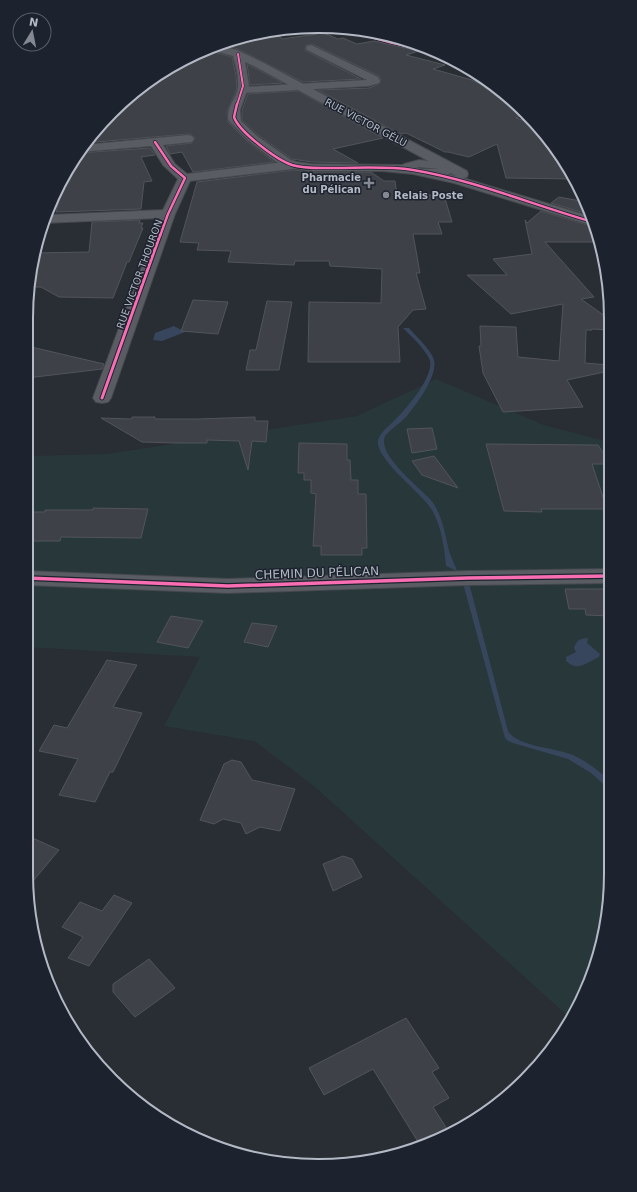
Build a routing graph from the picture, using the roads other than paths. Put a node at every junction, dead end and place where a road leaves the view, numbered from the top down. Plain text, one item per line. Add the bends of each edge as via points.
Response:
1 (311, 48) dead end
2 (224, 49) edge
3 (240, 60) junction
4 (299, 87) junction
5 (243, 90) junction
6 (188, 139) dead end
7 (155, 142) junction
8 (90, 148) edge
9 (292, 165) junction
10 (449, 167) junction
11 (403, 169) junction
12 (424, 172) junction
13 (185, 178) junction
14 (493, 190) junction
15 (168, 214) junction
16 (51, 219) edge
17 (586, 220) edge
18 (102, 398) dead end
19 (604, 576) edge
20 (33, 578) edge

1 - 4 street via 376,80 369,83
2 - 3 street, RUE VICTOR GÉLU
3 - 4 street, RUE VICTOR GÉLU via 258,64
3 - 5 street
4 - 5 street
4 - 10 street, RUE VICTOR GÉLU
5 - 9 street via 233,116 235,122 280,159
6 - 7 street
7 - 8 street
7 - 13 street via 173,171
9 - 11 street via 315,168
9 - 13 street
10 - 11 street via 424,163 413,164
10 - 12 street via 448,170 441,172
10 - 14 street, RUE VICTOR GÉLU
11 - 12 street
12 - 14 street
13 - 15 street, RUE VICTOR THOURON
14 - 17 street
15 - 16 street
15 - 18 street, RUE VICTOR THOURON
19 - 20 street, CHEMIN DU PÉLICAN via 228,586

